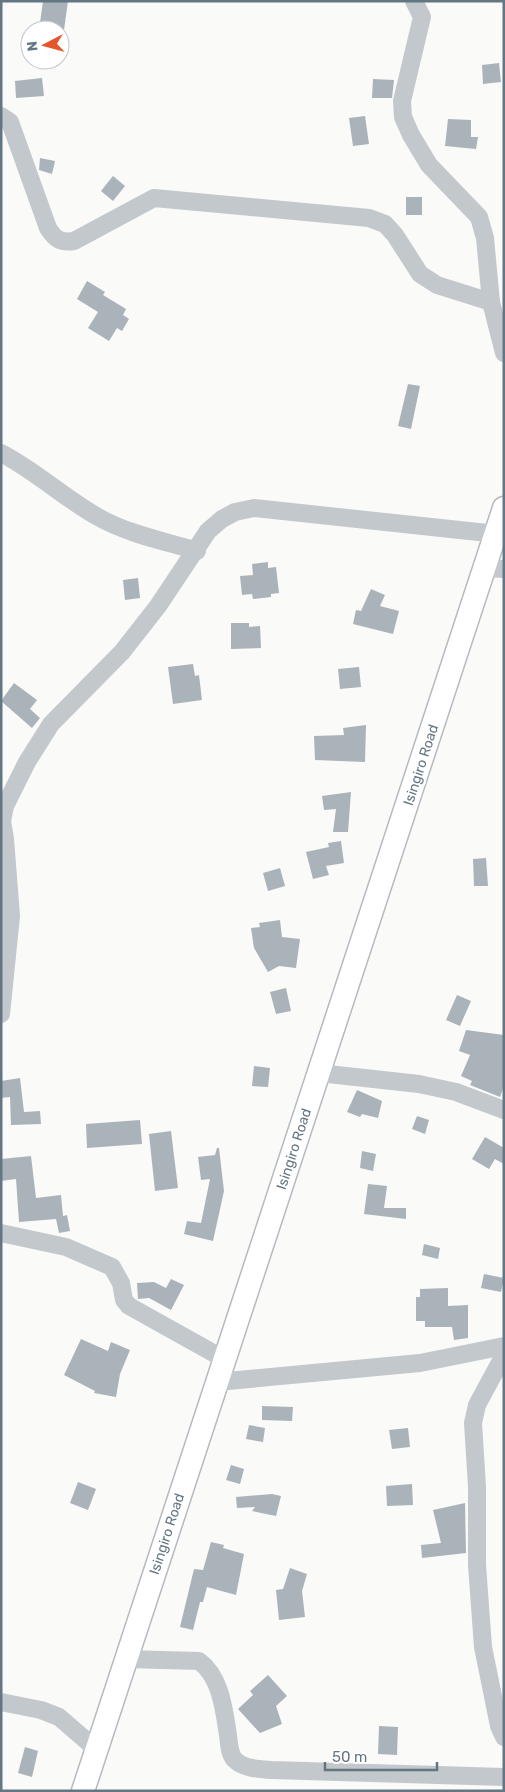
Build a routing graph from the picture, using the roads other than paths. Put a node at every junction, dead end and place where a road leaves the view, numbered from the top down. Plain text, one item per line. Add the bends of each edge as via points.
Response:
1 (414, 1) edge
2 (1, 116) edge
3 (491, 302) junction
4 (504, 353) edge
5 (1, 453) edge
6 (504, 508) edge
7 (496, 534) junction
8 (197, 551) junction
9 (495, 568) edge
10 (1, 1014) edge
11 (319, 1073) junction
12 (504, 1110) edge
13 (1, 1233) edge
14 (504, 1346) edge
15 (504, 1355) edge
16 (224, 1359) junction
17 (217, 1382) junction
18 (126, 1659) junction
19 (1, 1702) edge
20 (504, 1737) edge
21 (96, 1749) junction
22 (504, 1777) edge
23 (82, 1791) edge

1 - 3 street via 422,17 402,101 403,117 429,165 479,217 485,238
2 - 3 street via 10,122 48,228 55,238 64,243 154,198 369,218 385,224 420,274 437,285
3 - 4 street
5 - 8 street via 115,526
6 - 7 main road, Isingiro Road
7 - 8 street via 254,508 222,519 208,531
7 - 9 main road, Isingiro Road
8 - 10 street via 122,652 51,724 5,806 2,821 12,916
9 - 11 main road, Isingiro Road
11 - 12 street via 419,1084 456,1092
11 - 16 main road, Isingiro Road
13 - 16 street via 66,1247 112,1268 129,1306
14 - 17 street via 420,1364
15 - 20 street via 477,1405 473,1423 483,1647
16 - 17 main road, Isingiro Road
17 - 18 main road, Isingiro Road
18 - 21 main road, Isingiro Road
18 - 22 street via 199,1661 210,1668 224,1704 229,1747 233,1759 240,1764 272,1770
19 - 21 street via 59,1717
21 - 23 main road, Isingiro Road

